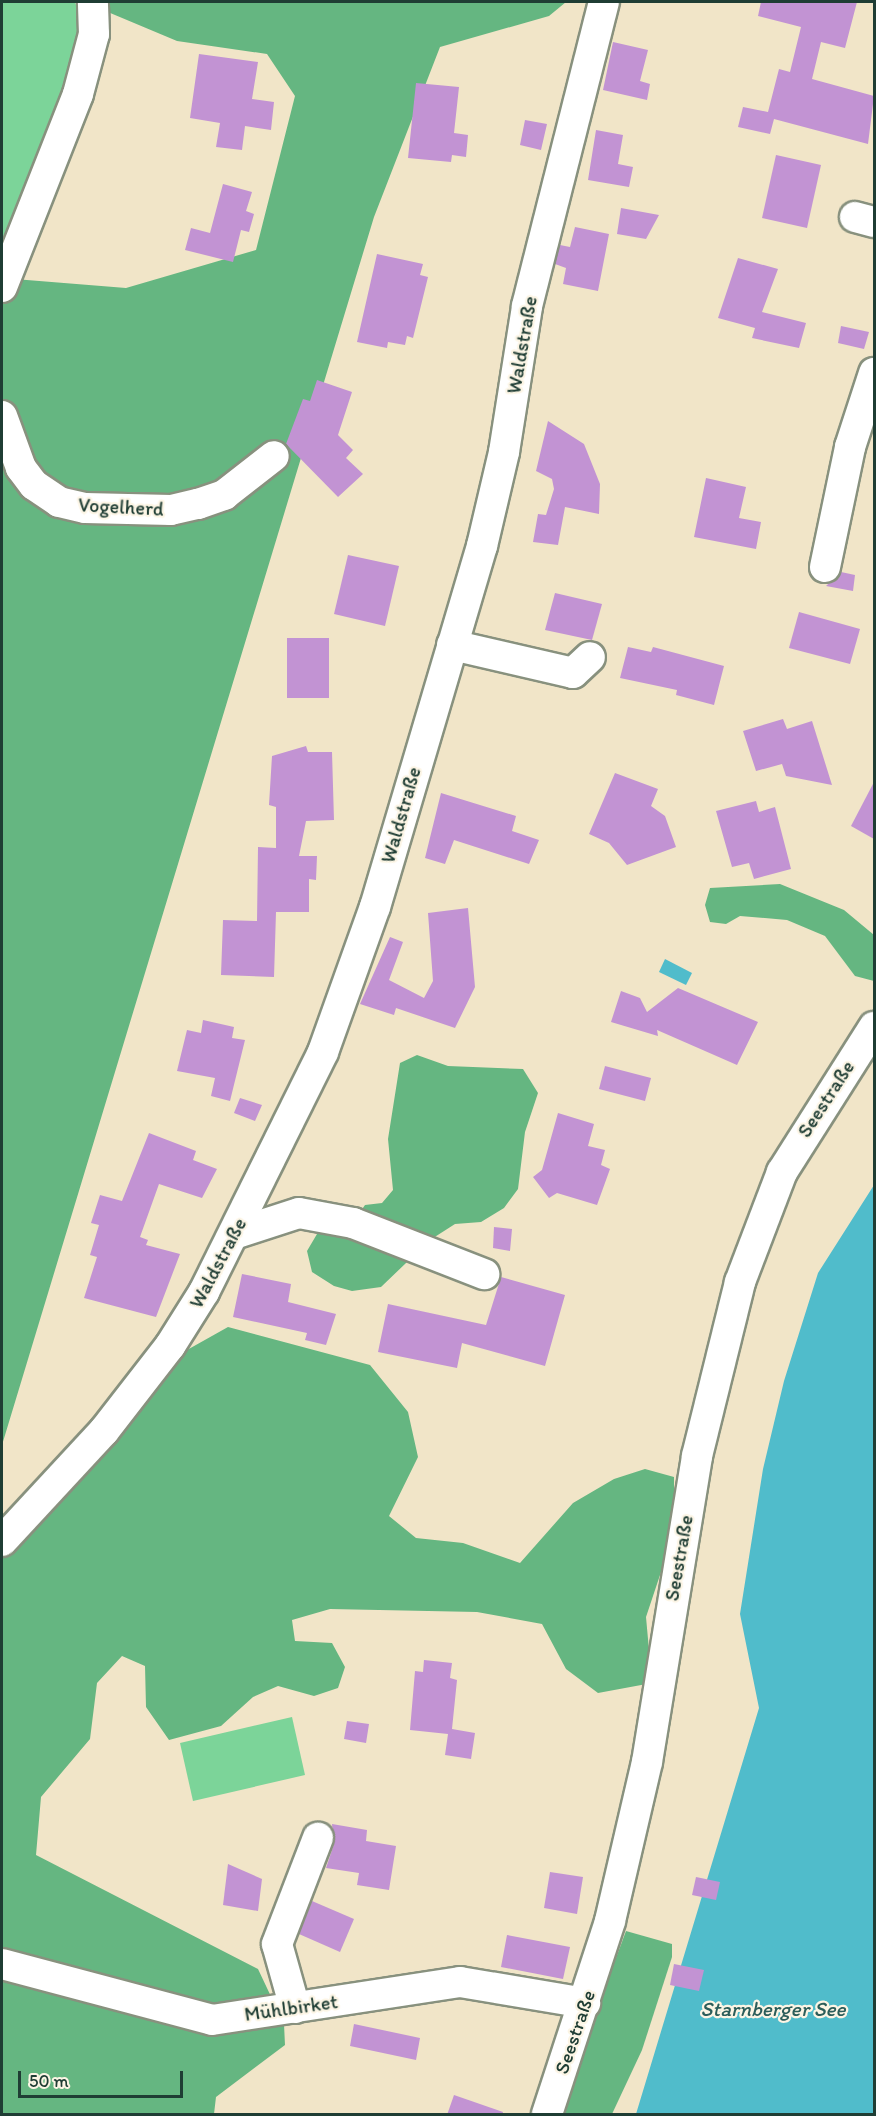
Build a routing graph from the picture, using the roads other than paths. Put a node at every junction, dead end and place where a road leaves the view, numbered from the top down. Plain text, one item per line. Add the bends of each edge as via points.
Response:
1 (93, 2) edge
2 (604, 2) edge
3 (2, 287) edge
4 (874, 373) edge
5 (2, 416) edge
6 (274, 456) dead end
7 (825, 567) dead end
8 (452, 645) junction
9 (590, 657) dead end
10 (874, 1027) edge
11 (234, 1234) junction
12 (484, 1274) dead end
13 (2, 1540) edge
14 (318, 1838) dead end
15 (2, 1964) edge
16 (585, 2003) junction
17 (295, 2008) junction
18 (547, 2115) edge

1 - 3 street via 94,34 78,94
2 - 8 street, Waldstraße via 527,306 501,462
4 - 7 street via 850,447
5 - 6 street, Vogelherd via 21,468 34,485 59,502 85,508 150,511 198,504 224,495
8 - 9 street via 573,673
8 - 11 street, Waldstraße via 352,976 323,1052
10 - 16 street, Seestraße via 782,1172 740,1282 697,1456 647,1762
11 - 12 street via 299,1214 352,1223
11 - 13 street, Waldstraße via 170,1346 104,1431
14 - 17 street via 277,1944
15 - 17 street, Mühlbirket via 212,2020
16 - 17 street, Mühlbirket via 460,1982
16 - 18 street, Seestraße

